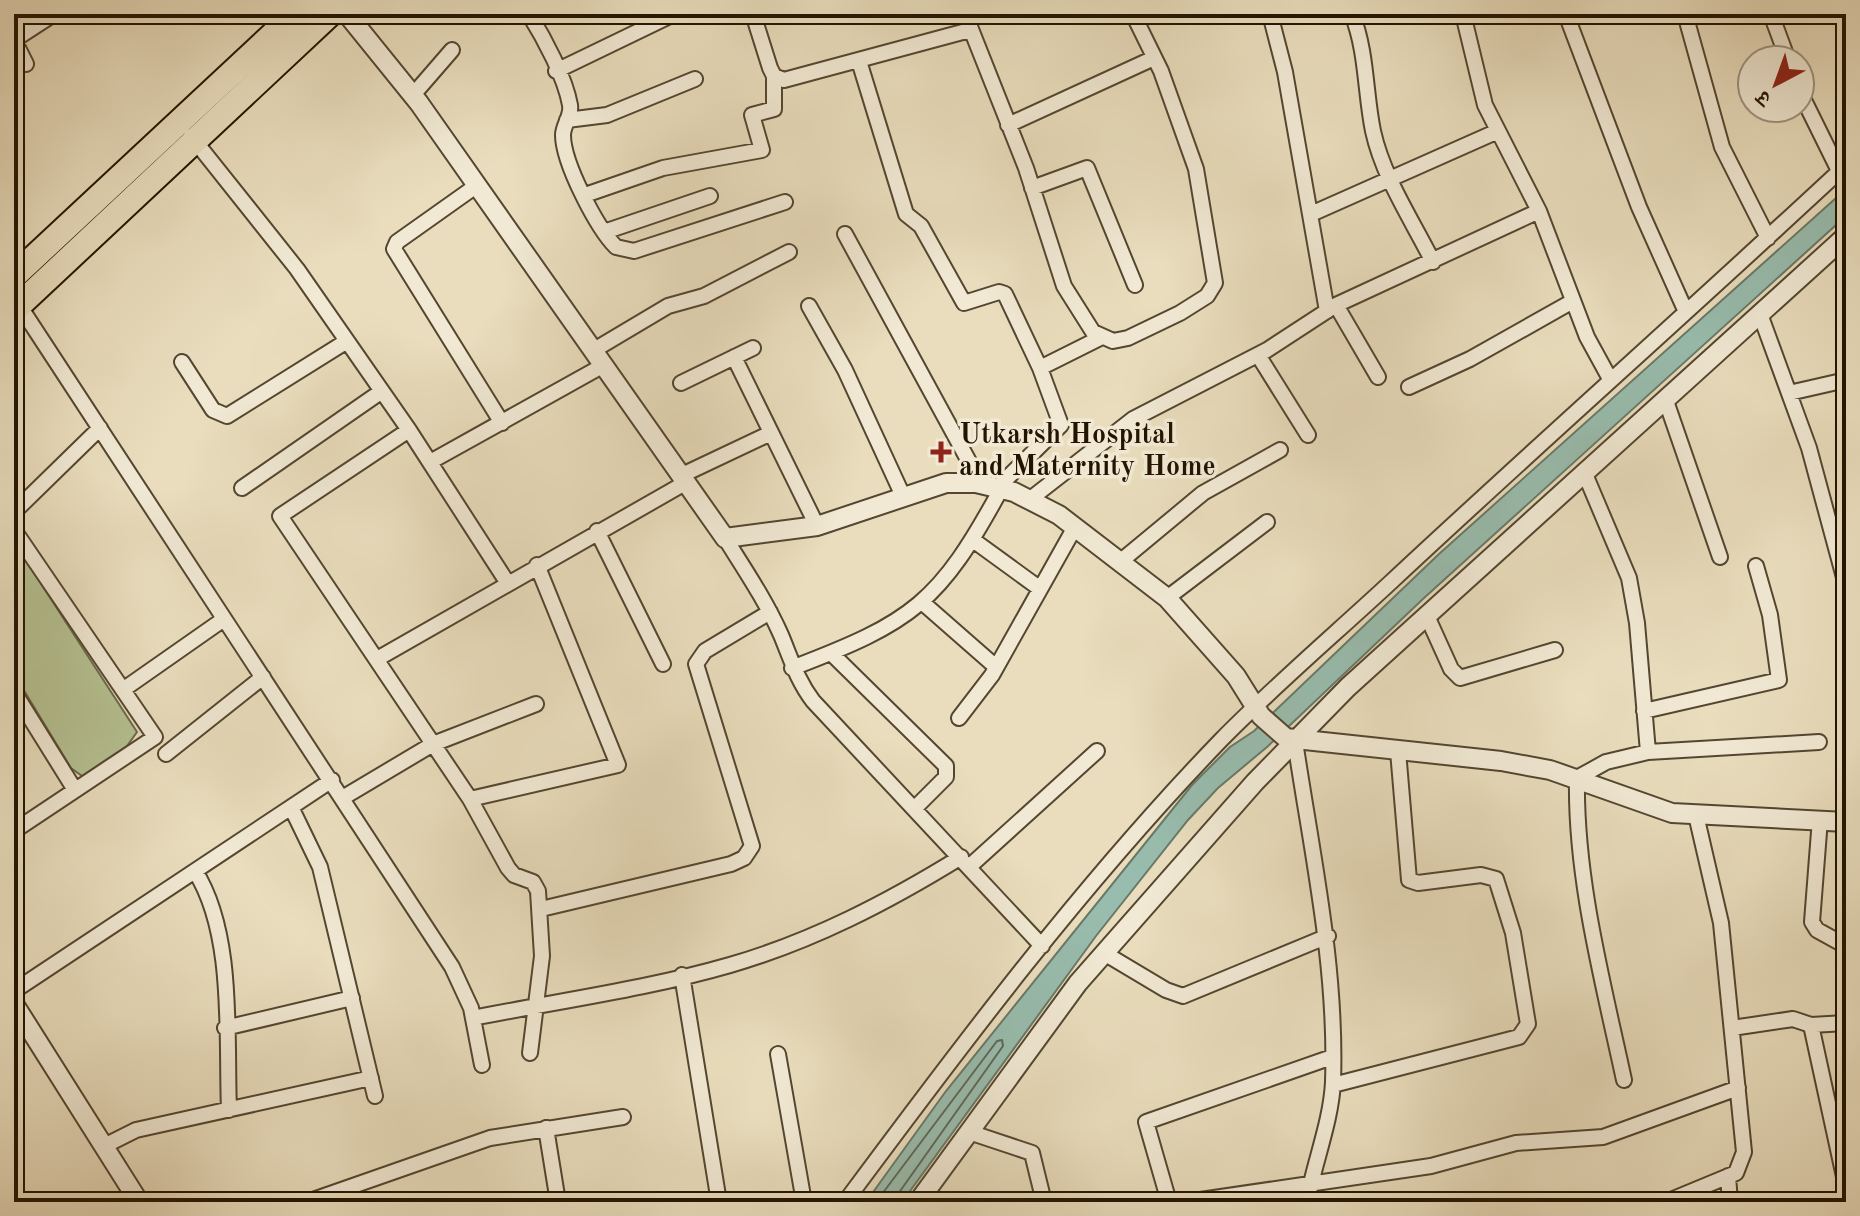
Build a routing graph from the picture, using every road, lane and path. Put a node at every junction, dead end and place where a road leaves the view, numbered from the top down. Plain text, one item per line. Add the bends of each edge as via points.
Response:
1 (54, 14) edge
2 (295, 14) edge
3 (330, 14) edge
4 (347, 14) edge
5 (529, 14) edge
6 (674, 14) edge
7 (753, 14) edge
8 (965, 14) edge
9 (1133, 14) edge
10 (1270, 14) edge
11 (1352, 14) edge
12 (1463, 14) edge
13 (1566, 14) edge
14 (1685, 14) edge
15 (1771, 14) edge
16 (970, 30) junction
17 (14, 41) edge
18 (1782, 44) edge
19 (452, 50) dead end
20 (1154, 58) junction
21 (859, 61) junction
22 (26, 64) dead end
23 (556, 71) junction
24 (774, 76) junction
25 (695, 79) dead end
26 (413, 95) junction
27 (567, 120) junction
28 (1816, 120) edge
29 (1008, 125) junction
30 (186, 131) junction
31 (1498, 131) junction
32 (1843, 168) edge
33 (1391, 179) junction
34 (476, 186) junction
35 (1032, 188) junction
36 (585, 195) junction
37 (710, 196) dead end
38 (785, 202) dead end
39 (1539, 211) junction
40 (1311, 214) junction
41 (604, 232) junction
42 (845, 234) dead end
43 (1846, 236) edge
44 (1768, 238) junction
45 (789, 252) dead end
46 (1433, 262) junction
47 (14, 276) edge
48 (1135, 285) dead end
49 (1573, 301) junction
50 (809, 306) dead end
51 (16, 308) edge
52 (1332, 308) junction
53 (1686, 312) junction
54 (1760, 314) junction
55 (1100, 338) junction
56 (347, 341) junction
57 (753, 348) dead end
58 (1258, 355) junction
59 (734, 357) junction
60 (599, 358) junction
61 (182, 362) dead end
62 (1040, 368) junction
63 (1378, 377) dead end
64 (1610, 379) junction
65 (1846, 380) edge
66 (681, 383) dead end
67 (1409, 387) dead end
68 (382, 391) junction
69 (1789, 393) junction
70 (1666, 401) junction
71 (502, 423) junction
72 (100, 428) junction
73 (409, 430) junction
74 (771, 433) junction
75 (1308, 435) dead end
76 (1280, 450) dead end
77 (430, 462) junction
78 (1585, 474) junction
79 (683, 479) junction
80 (976, 483) junction
81 (242, 488) dead end
82 (999, 488) junction
83 (903, 496) junction
84 (1029, 500) junction
85 (14, 512) edge
86 (1267, 522) dead end
87 (817, 526) junction
88 (1075, 527) junction
89 (14, 530) edge
90 (597, 531) junction
91 (725, 538) junction
92 (973, 540) junction
93 (1720, 557) dead end
94 (1121, 561) junction
95 (537, 565) junction
96 (1756, 566) dead end
97 (507, 582) junction
98 (1846, 585) edge
99 (1039, 588) junction
100 (1167, 598) junction
101 (923, 603) junction
102 (770, 612) junction
103 (1427, 616) junction
104 (224, 619) junction
105 (1555, 650) dead end
106 (831, 653) junction
107 (377, 659) junction
108 (663, 664) dead end
109 (996, 667) junction
110 (792, 668) junction
111 (263, 677) junction
112 (124, 689) junction
113 (14, 692) edge
114 (536, 704) dead end
115 (1644, 711) junction
116 (1258, 712) junction
117 (959, 718) dead end
118 (1290, 740) junction
119 (1819, 742) dead end
120 (433, 744) junction
121 (1097, 751) dead end
122 (1398, 751) junction
123 (1648, 752) junction
124 (166, 754) dead end
125 (1577, 778) junction
126 (332, 780) junction
127 (75, 790) junction
128 (344, 797) junction
129 (470, 799) junction
130 (291, 807) junction
131 (915, 808) junction
132 (1696, 815) junction
133 (1820, 819) junction
134 (1846, 822) edge
135 (14, 831) edge
136 (965, 861) junction
137 (195, 871) junction
138 (541, 909) junction
139 (1328, 936) junction
140 (1042, 946) junction
141 (1846, 946) edge
142 (1104, 953) junction
143 (682, 975) junction
144 (14, 991) edge
145 (352, 998) junction
146 (14, 1004) edge
147 (537, 1005) junction
148 (473, 1018) junction
149 (1846, 1023) edge
150 (1811, 1025) junction
151 (225, 1028) junction
152 (1732, 1028) junction
153 (530, 1053) dead end
154 (778, 1054) dead end
155 (1332, 1057) junction
156 (482, 1065) dead end
157 (371, 1078) junction
158 (1624, 1080) dead end
159 (1333, 1085) junction
160 (1738, 1088) junction
161 (375, 1096) dead end
162 (229, 1110) junction
163 (623, 1117) dead end
164 (546, 1128) junction
165 (969, 1132) junction
166 (104, 1146) junction
167 (1728, 1176) junction
168 (1310, 1182) junction
169 (1846, 1186) edge
170 (139, 1202) edge
171 (307, 1202) edge
172 (558, 1202) edge
173 (719, 1202) edge
174 (804, 1202) edge
175 (845, 1202) edge
176 (918, 1202) edge
177 (1044, 1202) edge
178 (1169, 1202) edge
179 (1187, 1202) edge
180 (1307, 1202) edge
181 (1666, 1202) edge
182 (1730, 1202) edge

1 - 17 street
2 - 30 highway
3 - 30 highway
4 - 26 street
5 - 23 street
6 - 23 street
7 - 24 street
8 - 16 street
9 - 20 street
10 - 40 street
11 - 33 street via 1367,68 1373,131
12 - 31 street via 1485,105
13 - 53 street via 1639,207
14 - 44 street via 1722,147
15 - 18 street
16 - 21 street
16 - 29 street
17 - 22 street
19 - 26 street
20 - 29 street
20 - 55 street via 1196,169 1215,283 1207,296 1128,338
21 - 24 street via 791,79
21 - 62 street via 906,214 921,226 964,303 1005,294
23 - 27 street via 569,104
24 - 36 street via 774,109 752,115 762,150 663,168
25 - 27 street via 607,115
26 - 34 street
27 - 36 street via 565,147
28 - 32 street
29 - 35 street
30 - 47 highway
30 - 51 highway
30 - 56 street via 297,269
31 - 33 street
31 - 39 street
32 - 44 street
33 - 40 street
33 - 46 street
34 - 60 street
34 - 71 street via 394,249
35 - 48 street via 1087,168
35 - 55 street via 1064,286
36 - 41 street
37 - 41 street
38 - 41 street via 629,253
39 - 46 street
39 - 49 street
40 - 52 street
42 - 80 street
43 - 54 street
44 - 53 street
45 - 60 street via 704,296 656,312
46 - 52 street
49 - 64 street
49 - 67 street
50 - 83 street
51 - 72 street
52 - 58 street
52 - 63 street
53 - 64 street
54 - 69 street
54 - 70 street
55 - 62 street
56 - 61 street via 227,416 213,410
56 - 68 street
57 - 59 street
58 - 75 street
58 - 84 street via 1133,419
59 - 66 street
59 - 74 street
60 - 71 street
60 - 79 street
62 - 82 street via 1061,425
64 - 116 street
65 - 69 street
68 - 73 street
68 - 81 street
69 - 98 street
70 - 78 street
70 - 93 street
71 - 77 street
72 - 85 street
72 - 104 street
73 - 77 street
73 - 107 street via 280,516
74 - 79 street
74 - 87 street
76 - 94 street via 1203,493
77 - 97 street
78 - 103 street
78 - 115 street via 1629,578
79 - 90 street
79 - 91 street
80 - 82 street
80 - 83 street via 946,483
82 - 84 street
82 - 92 street
83 - 87 street
84 - 88 street
86 - 100 street
87 - 91 street
88 - 94 street
88 - 99 street
89 - 112 street
90 - 95 street
90 - 108 street
91 - 102 street
92 - 99 street
92 - 101 street
94 - 100 street
95 - 97 street
95 - 129 street via 618,765
96 - 115 street via 1779,680
97 - 107 street
99 - 109 street
100 - 116 street via 1236,676
101 - 106 street via 867,639
101 - 109 street
102 - 110 street
102 - 138 street via 705,651 696,664 752,846 747,854 731,864
103 - 105 street via 1460,678
103 - 118 street
104 - 111 street
104 - 112 street
106 - 110 street
106 - 131 street via 946,766 946,777
107 - 120 street
109 - 117 street
110 - 131 street via 813,701
111 - 124 street
111 - 126 street
112 - 127 street via 155,737
113 - 127 street
114 - 120 street
115 - 123 street
116 - 118 street
116 - 140 street via 1175,789
118 - 122 street
118 - 139 street
118 - 142 street
119 - 123 street
120 - 128 street
120 - 129 street
121 - 136 street
122 - 125 street via 1501,761
122 - 159 street via 1409,880 1481,875 1496,879 1513,933 1528,1024 1519,1037
123 - 125 street via 1606,762
125 - 132 street via 1672,813
125 - 158 street via 1588,893
126 - 128 street
126 - 130 street
127 - 135 street
128 - 148 street via 452,967
129 - 138 street via 508,868 533,882
130 - 137 street
130 - 145 street via 320,867
131 - 136 street
132 - 133 street
132 - 152 street via 1721,923
133 - 134 street
133 - 141 street via 1812,922
136 - 140 street
136 - 143 street via 822,932 730,965
137 - 144 street
137 - 151 street via 213,905
138 - 147 street
139 - 142 street via 1183,996
139 - 155 street
140 - 175 street
142 - 165 street
143 - 147 street
143 - 173 street
145 - 151 street
145 - 157 street
146 - 166 street
147 - 148 street
147 - 153 street
148 - 156 street
149 - 150 street
150 - 152 street via 1793,1019
150 - 169 street
151 - 162 street
152 - 160 street
154 - 174 street
155 - 159 street
155 - 178 street via 1146,1122
157 - 161 street
157 - 162 street
159 - 168 street
160 - 167 street via 1744,1152 1742,1164
160 - 168 street via 1603,1137 1516,1143 1431,1166
162 - 166 street via 136,1130
163 - 164 street
164 - 171 street via 490,1138
164 - 172 street
165 - 176 street
165 - 177 street via 1032,1153
166 - 170 street
167 - 181 street
167 - 182 street
168 - 179 street
168 - 180 street

